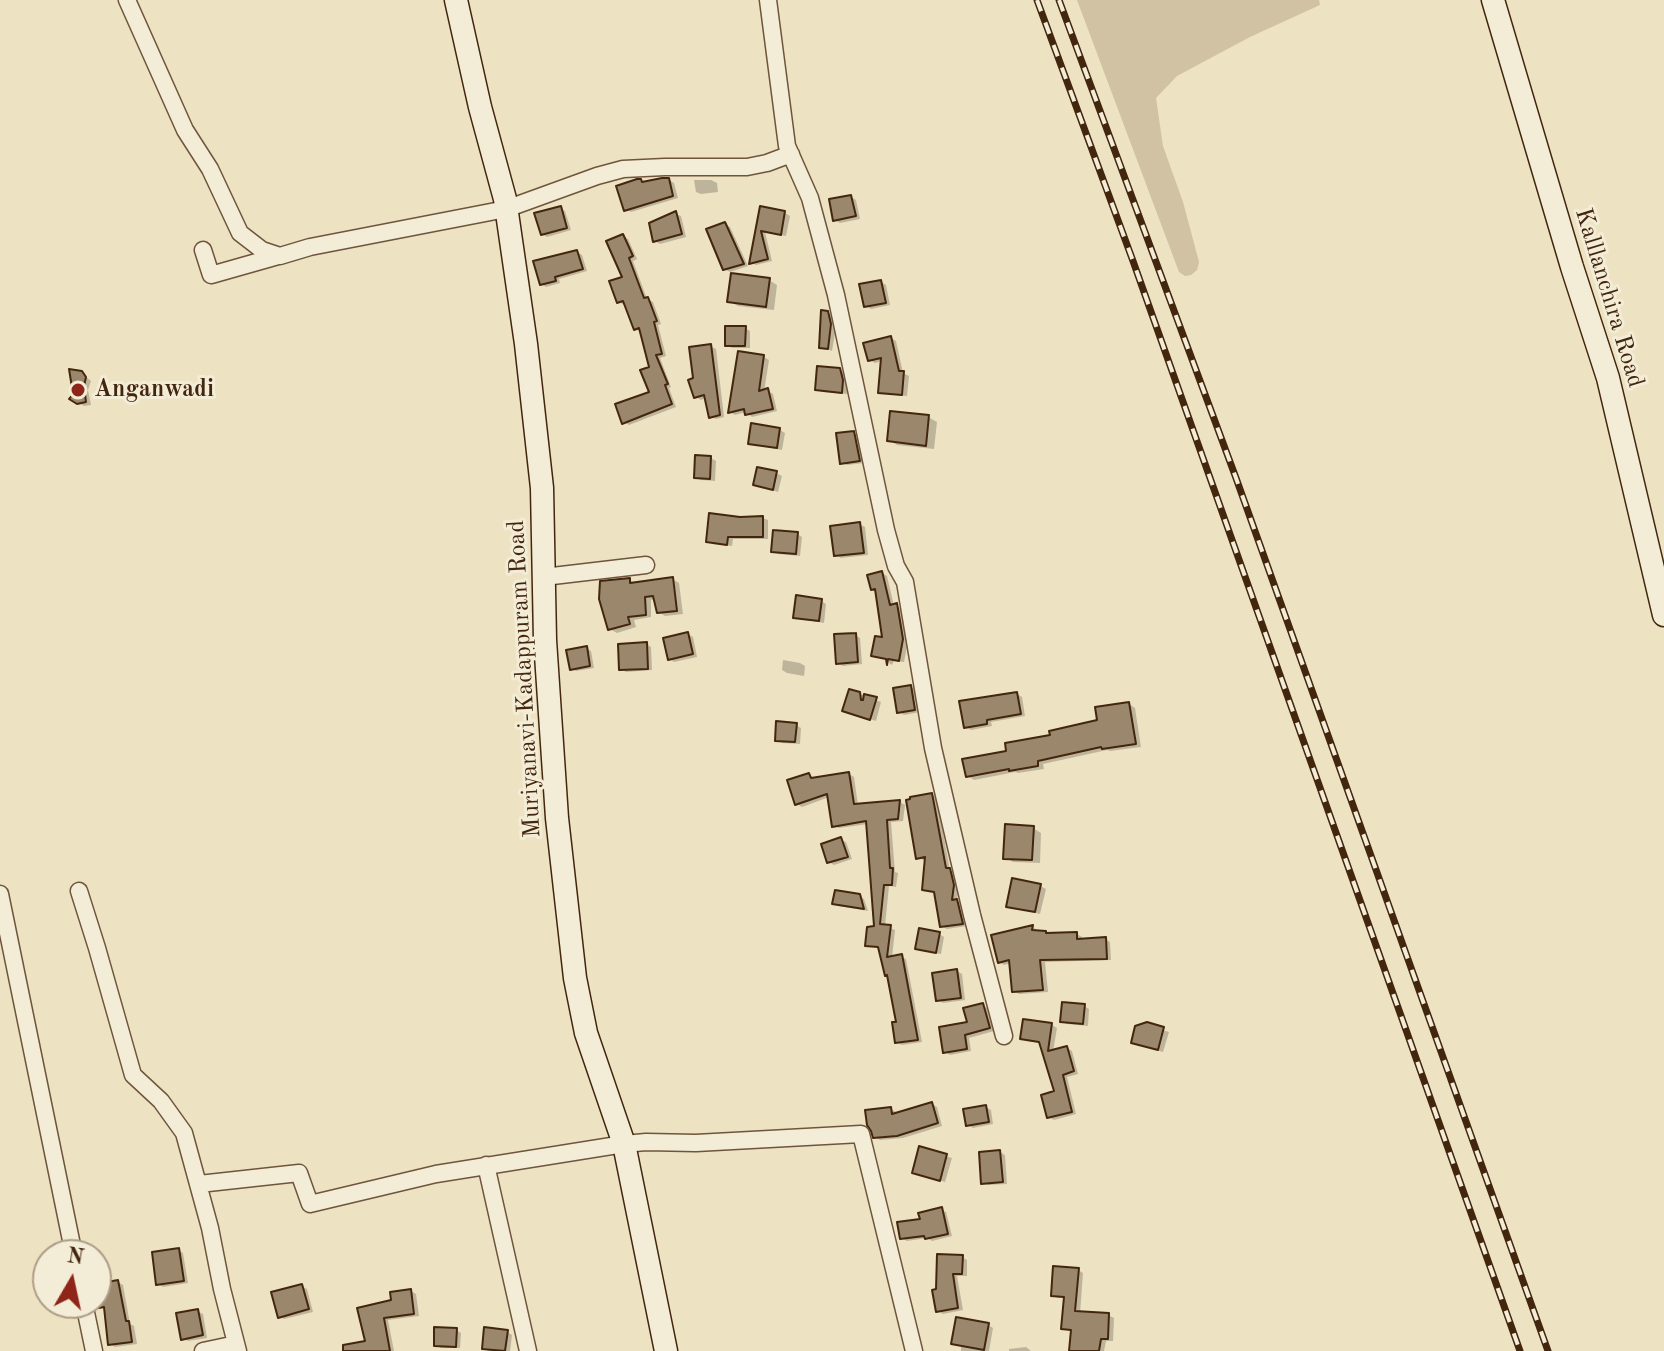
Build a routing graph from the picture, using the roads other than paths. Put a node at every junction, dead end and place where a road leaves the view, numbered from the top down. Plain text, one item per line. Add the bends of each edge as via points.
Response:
1 (127, 0) edge
2 (456, 0) edge
3 (768, 0) edge
4 (1493, 0) edge
5 (791, 154) junction
6 (506, 209) junction
7 (203, 250) dead end
8 (280, 256) junction
9 (646, 565) dead end
10 (544, 577) junction
11 (1664, 615) edge
12 (79, 891) dead end
13 (0, 894) edge
14 (1004, 1036) dead end
15 (624, 1144) junction
16 (486, 1165) junction
17 (199, 1184) junction
18 (71, 1239) edge
19 (87, 1319) edge
20 (237, 1347) edge
21 (94, 1351) edge
22 (203, 1351) edge
23 (528, 1351) edge
24 (666, 1351) edge
25 (914, 1351) edge

1 - 8 street via 185,130 240,233
2 - 6 main road, Muriyanavi-Kadappuram Road
3 - 5 street
4 - 11 main road, Kalllanchira Road via 1608,378
5 - 6 street via 747,167 623,169
5 - 14 street via 810,198 836,295 886,530 905,582 933,748
6 - 8 street
6 - 10 main road, Muriyanavi-Kadappuram Road via 542,488
7 - 8 street via 211,275
9 - 10 street
10 - 15 main road, Muriyanavi-Kadappuram Road via 557,818 575,978 586,1033
12 - 17 street via 133,1075 184,1133
13 - 18 street
15 - 16 street
15 - 24 main road, Muriyanavi-Kadappuram Road
15 - 25 street via 861,1134
16 - 17 street via 310,1204 299,1173
16 - 23 street
17 - 20 street
19 - 21 street
20 - 22 street

